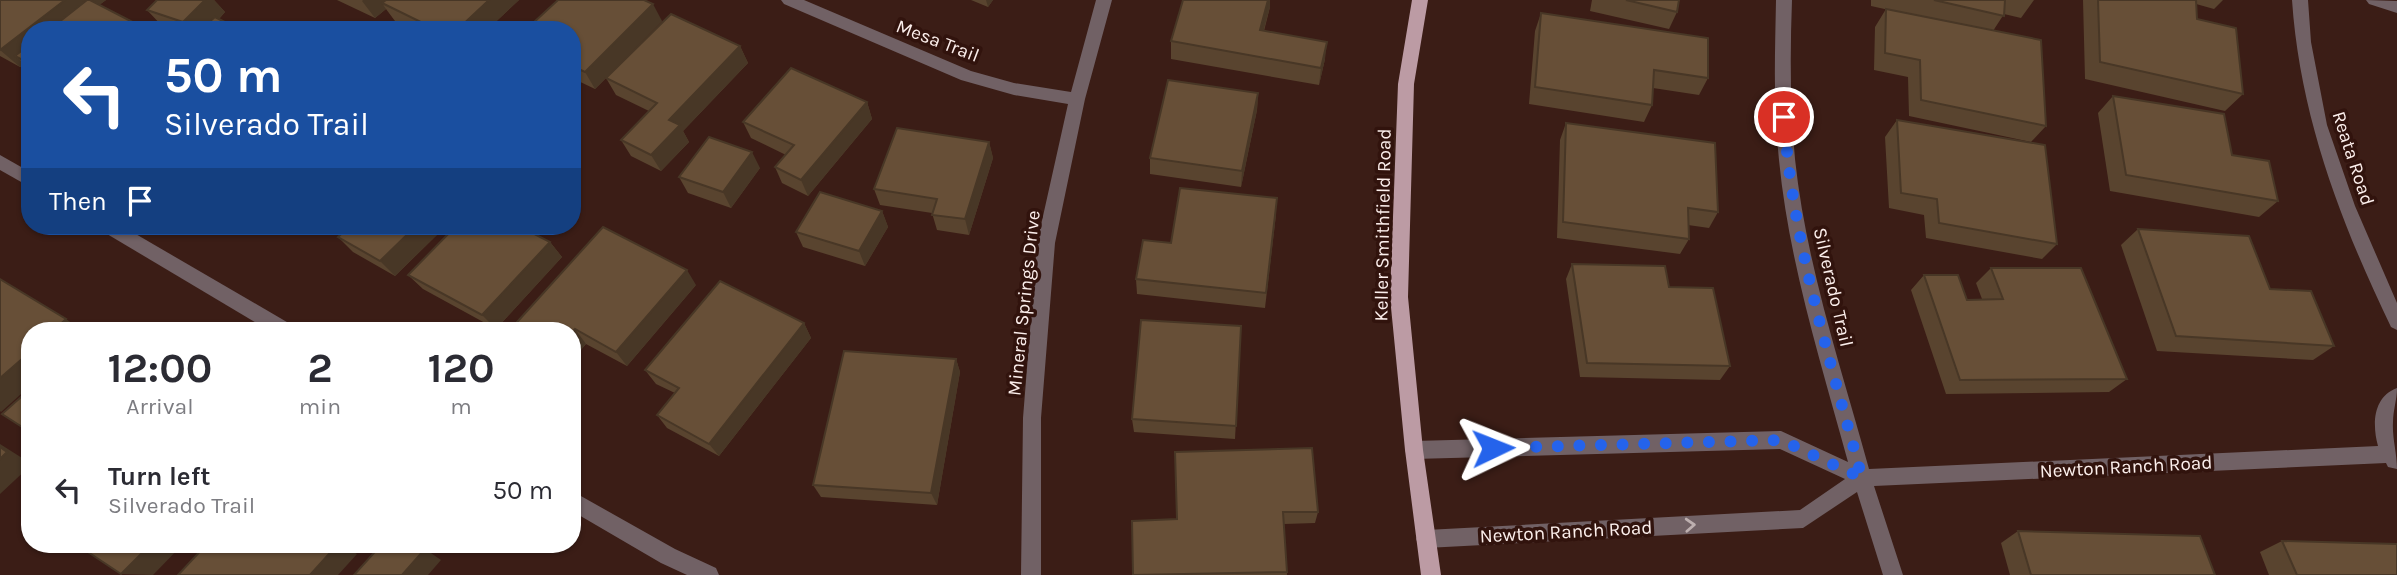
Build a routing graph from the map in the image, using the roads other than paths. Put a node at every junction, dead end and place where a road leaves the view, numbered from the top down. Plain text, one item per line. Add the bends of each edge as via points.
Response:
1 (789, 0) edge
2 (1104, 0) edge
3 (1420, 0) edge
4 (1784, 0) edge
5 (2300, 0) edge
6 (2374, 0) edge
7 (2397, 7) edge
8 (1077, 99) junction
9 (0, 162) edge
10 (21, 175) edge
11 (123, 235) edge
12 (271, 322) edge
13 (2397, 322) edge
14 (2397, 396) edge
15 (1414, 450) junction
16 (2394, 459) edge
17 (1862, 478) junction
18 (581, 505) edge
19 (1426, 539) junction
20 (709, 575) edge
21 (1031, 575) edge
22 (1431, 575) edge
23 (1893, 575) edge

1 - 8 street, Mesa Trail via 967,76
2 - 8 street, Mineral Springs Drive
3 - 15 main road, Keller Smithfield Road via 1406,84 1399,297
4 - 17 street, Silverado Trail via 1787,161 1808,281
5 - 13 street, Reata Road via 2301,40 2337,184
6 - 7 street
8 - 21 street, Mineral Springs Drive via 1046,243 1032,418
9 - 10 street
11 - 12 street
14 - 16 street via 2384,414 2383,433
15 - 17 street, Newton Ranch Road via 1781,440
15 - 19 main road, Keller Smithfield Road
16 - 17 street, Newton Ranch Road
19 -> 17 street, Newton Ranch Road via 1803,519
17 - 23 street, Silverado Trail
18 - 20 street
19 - 22 main road, Keller Smithfield Road

